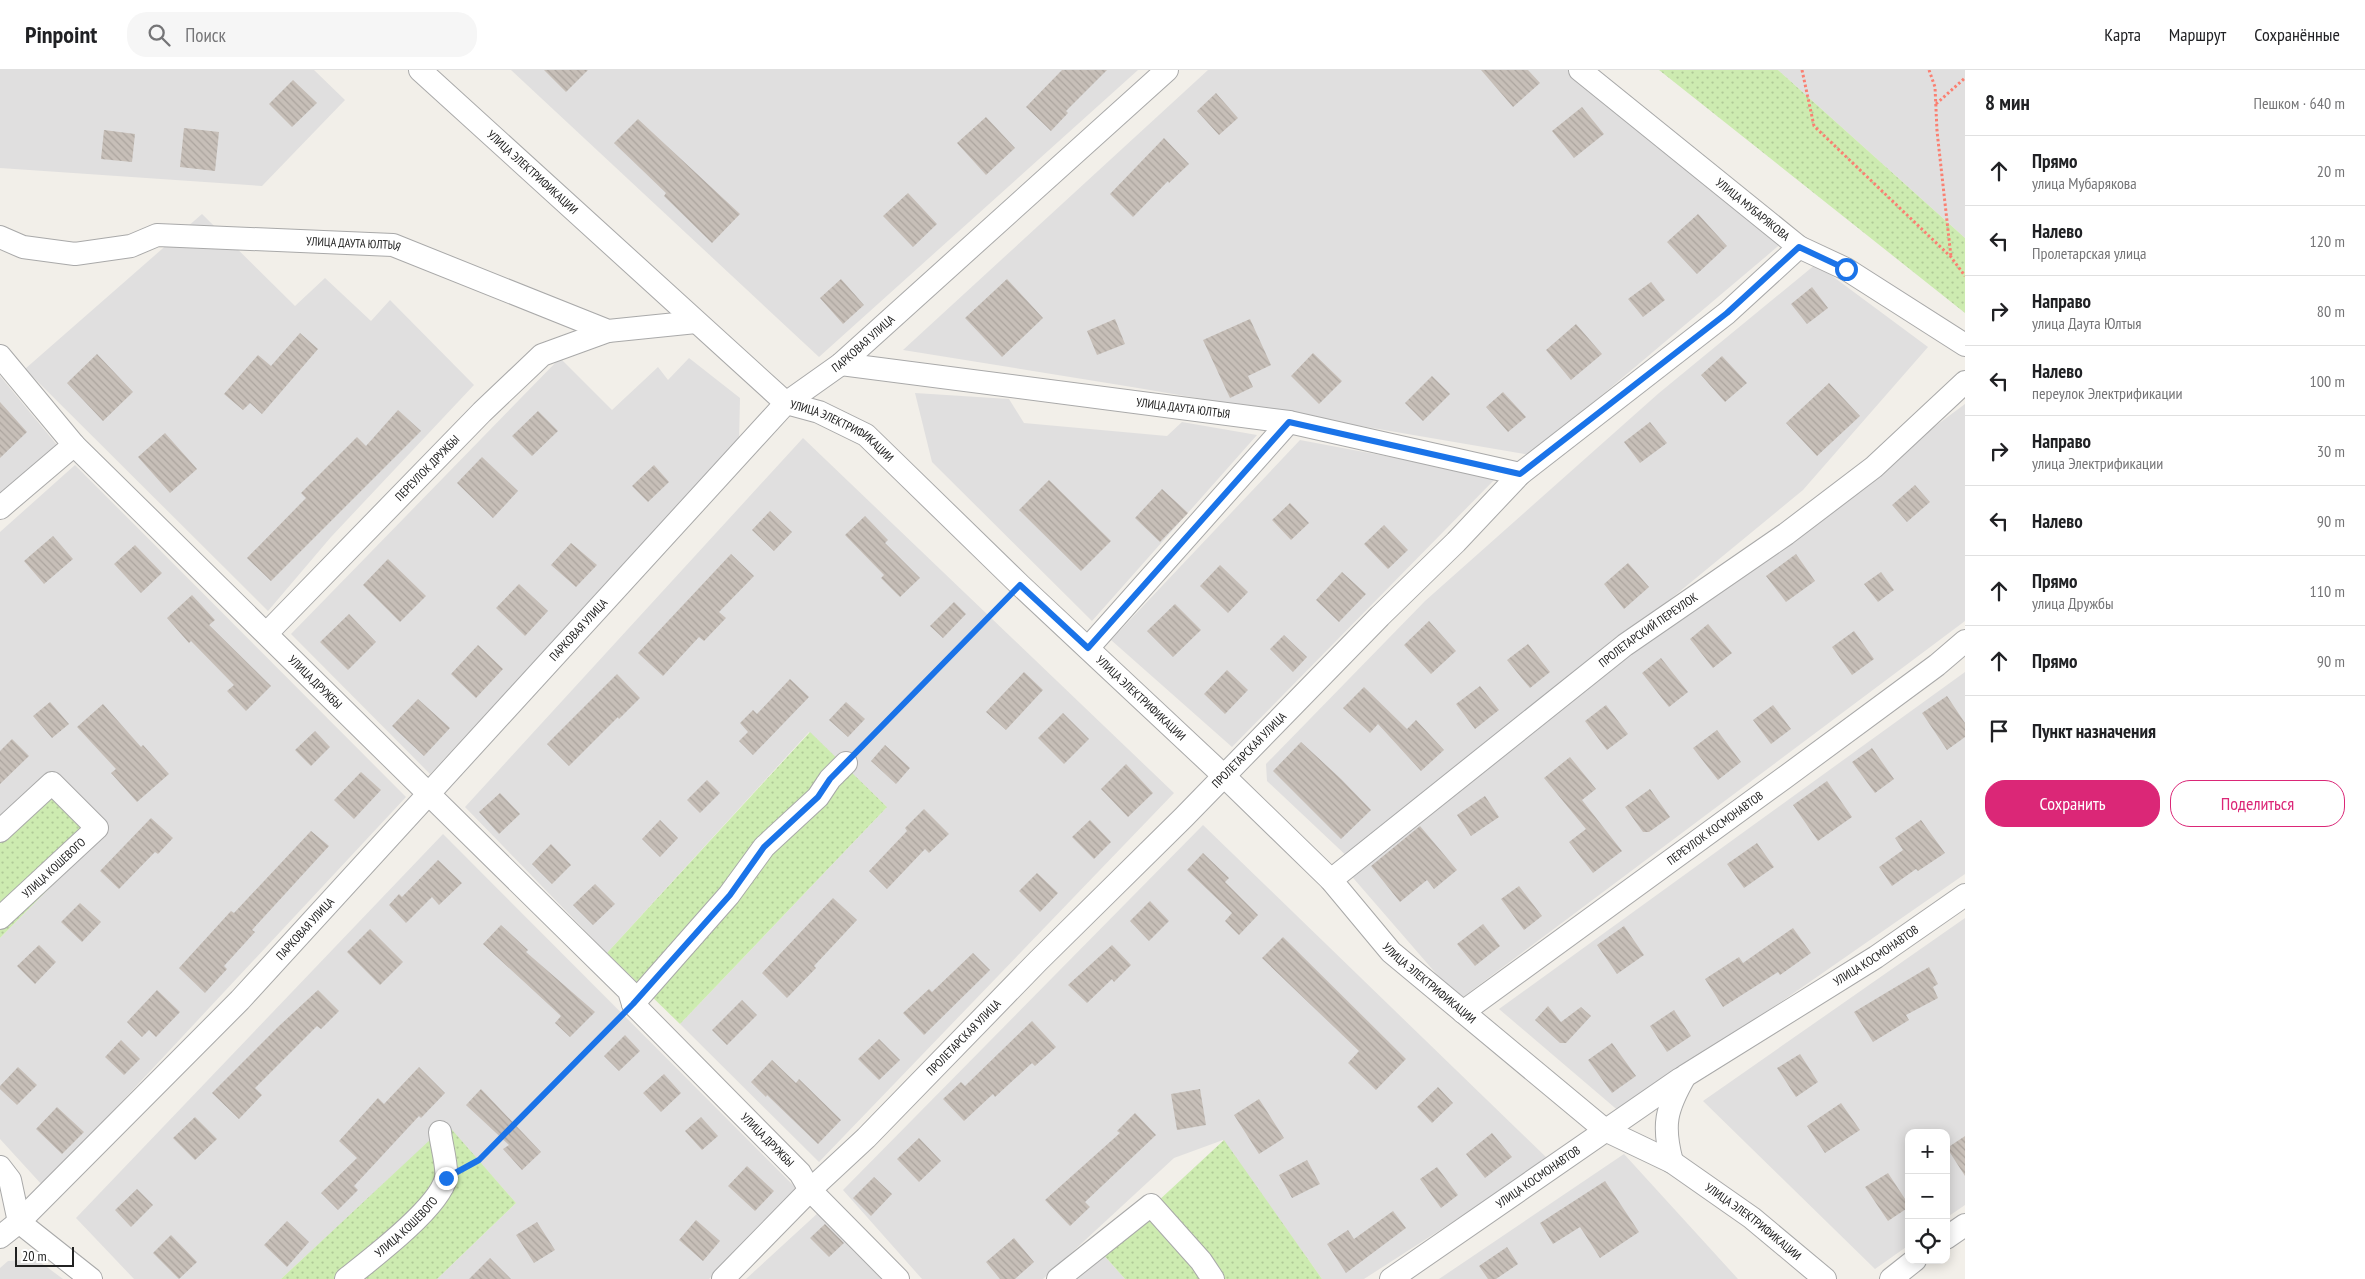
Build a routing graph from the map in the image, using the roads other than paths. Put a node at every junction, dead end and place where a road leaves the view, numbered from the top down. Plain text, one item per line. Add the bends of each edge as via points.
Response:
1 (420, 70) edge
2 (1168, 70) edge
3 (1586, 72) edge
4 (0, 237) edge
5 (1799, 247) junction
6 (696, 322) junction
7 (608, 331) junction
8 (1965, 345) edge
9 (0, 356) edge
10 (841, 364) junction
11 (1965, 382) edge
12 (786, 403) junction
13 (1289, 422) junction
14 (74, 445) junction
15 (1520, 474) junction
16 (0, 508) edge
17 (267, 634) junction
18 (1965, 642) edge
19 (1088, 648) junction
20 (846, 763) road end
21 (1224, 776) junction
22 (427, 793) junction
23 (0, 830) edge
24 (1331, 880) junction
25 (1965, 895) edge
26 (0, 918) edge
27 (633, 1004) junction
28 (1463, 1012) junction
29 (1684, 1076) junction
30 (1605, 1130) junction
31 (440, 1132) dead end
32 (1672, 1162) junction
33 (0, 1168) edge
34 (810, 1190) junction
35 (19, 1222) junction
36 (1965, 1225) edge
37 (1950, 1235) edge
38 (0, 1237) edge
39 (1909, 1264) edge
40 (91, 1279) edge
41 (346, 1279) edge
42 (723, 1279) edge
43 (898, 1279) edge
44 (1058, 1279) edge
45 (1213, 1279) edge
46 (1391, 1279) edge
47 (1826, 1279) edge
48 (1891, 1279) edge

1 - 6 street, УЛИЦА ЭЛЕКТРИФИКАЦИИ
2 - 10 street, ПАРКОВАЯ УЛИЦА
3 - 5 street, УЛИЦА МУБАРЯКОВА
4 - 7 street, УЛИЦА ДАУТА ЮЛТЫЯ via 23,247 75,254 131,246 157,235 393,245
5 - 8 street, УЛИЦА МУБАРЯКОВА via 1846,269
5 - 15 street, ПРОЛЕТАРСКАЯ УЛИЦА via 1727,313
6 - 7 street, УЛИЦА ДАУТА ЮЛТЫЯ
6 - 12 street, УЛИЦА ЭЛЕКТРИФИКАЦИИ
7 - 17 street, ПЕРЕУЛОК ДРУЖБЫ via 542,355 482,412
9 - 14 street, УЛИЦА ДРУЖБЫ
10 - 12 street, ПАРКОВАЯ УЛИЦА
10 - 13 street, УЛИЦА ДАУТА ЮЛТЫЯ
11 - 24 street, ПРОЛЕТАРСКИЙ ПЕРЕУЛОК via 1874,467 1722,580 1677,607 1625,645
12 - 19 street, УЛИЦА ЭЛЕКТРИФИКАЦИИ via 819,412 866,435
12 - 22 street, ПАРКОВАЯ УЛИЦА
13 - 15 street, УЛИЦА ДАУТА ЮЛТЫЯ
13 - 19 street
14 - 16 street
14 - 17 street, УЛИЦА ДРУЖБЫ
15 - 21 street, ПРОЛЕТАРСКАЯ УЛИЦА
17 - 22 street, УЛИЦА ДРУЖБЫ
18 - 28 street, ПЕРЕУЛОК КОСМОНАВТОВ
19 - 21 street, УЛИЦА ЭЛЕКТРИФИКАЦИИ
20 - 27 street via 818,797 764,847 730,895
21 - 24 street, УЛИЦА ЭЛЕКТРИФИКАЦИИ
21 - 34 street, ПРОЛЕТАРСКАЯ УЛИЦА via 866,1138
22 - 27 street, УЛИЦА ДРУЖБЫ via 629,991
22 - 35 street, ПАРКОВАЯ УЛИЦА via 240,1000
23 - 26 street, УЛИЦА КОШЕВОГО via 52,783 97,828
24 - 28 street, УЛИЦА ЭЛЕКТРИФИКАЦИИ via 1391,952
25 - 29 street, УЛИЦА КОСМОНАВТОВ via 1876,957
27 - 34 street, УЛИЦА ДРУЖБЫ via 800,1173
28 - 30 street, УЛИЦА ЭЛЕКТРИФИКАЦИИ
29 - 30 street, УЛИЦА КОСМОНАВТОВ
29 - 32 street, УЛИЦА КОСМОНАВТОВ via 1670,1101 1667,1120 1667,1142
30 - 32 street, УЛИЦА ЭЛЕКТРИФИКАЦИИ
30 - 46 street, УЛИЦА КОСМОНАВТОВ
31 - 41 street, УЛИЦА КОШЕВОГО via 446,1178 434,1198 398,1238
32 - 47 street, УЛИЦА ЭЛЕКТРИФИКАЦИИ via 1752,1218
33 - 35 street via 10,1180
34 - 42 street, ПРОЛЕТАРСКАЯ УЛИЦА
34 - 43 street, УЛИЦА ДРУЖБЫ
35 - 38 street, ПАРКОВАЯ УЛИЦА
35 - 40 street
36 - 37 street
39 - 48 street
44 - 45 street via 1151,1205

